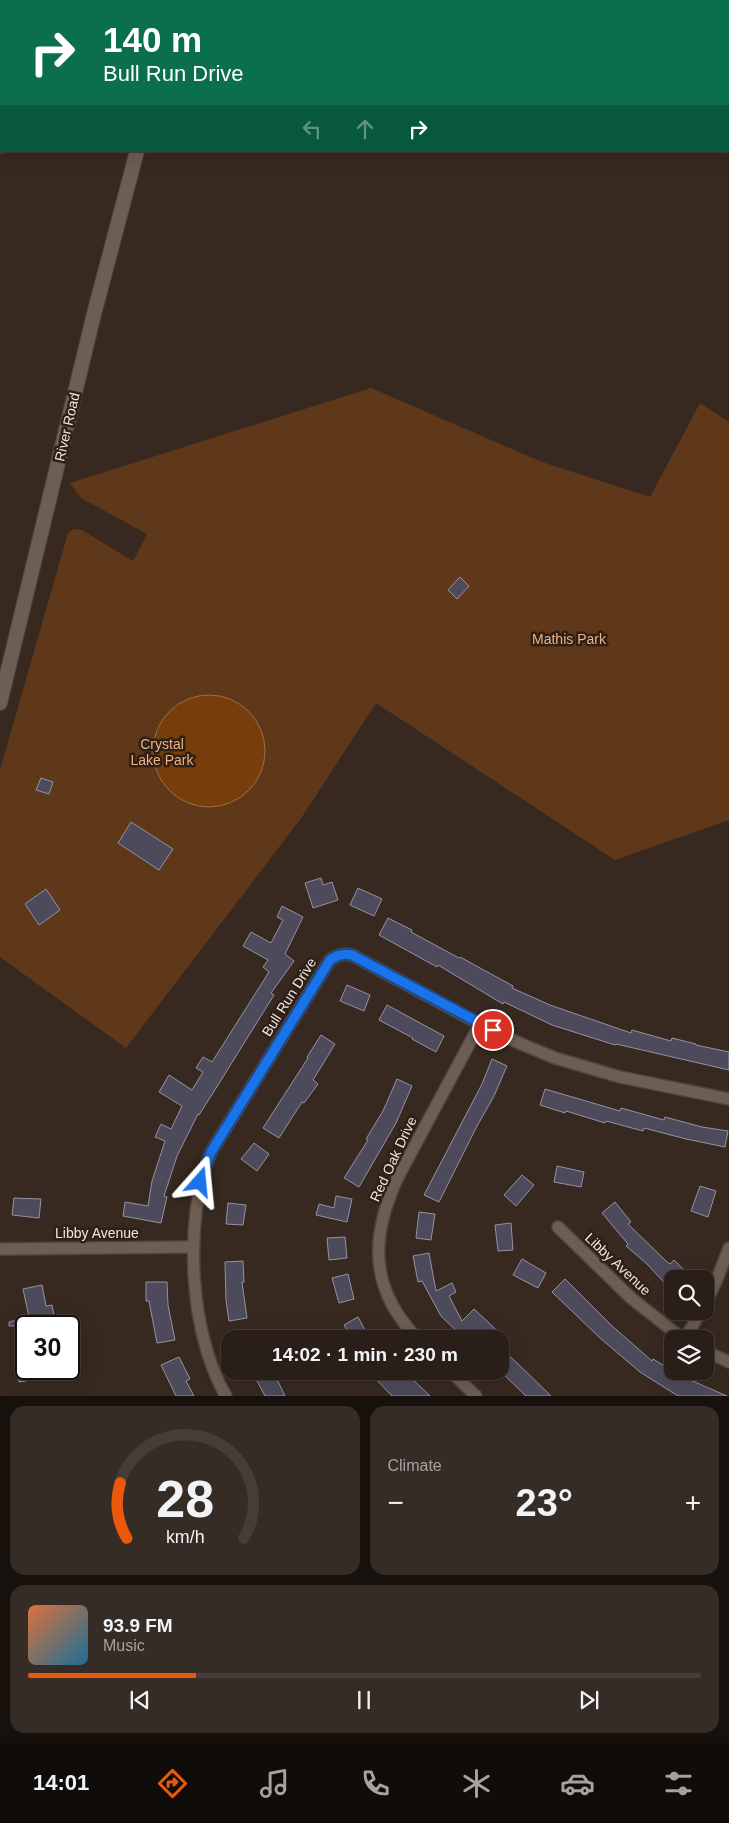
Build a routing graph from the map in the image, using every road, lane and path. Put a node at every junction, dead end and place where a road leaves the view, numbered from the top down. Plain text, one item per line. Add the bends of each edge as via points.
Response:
1 (137, 152) edge
2 (0, 703) edge
3 (480, 1024) junction
4 (729, 1099) edge
5 (558, 1227) dead end
6 (194, 1247) junction
7 (0, 1248) edge
8 (729, 1248) edge
9 (714, 1286) edge
10 (410, 1330) edge
11 (672, 1330) edge
12 (714, 1355) edge
13 (729, 1362) edge
14 (459, 1380) edge
15 (226, 1396) edge
16 (476, 1396) edge

1 - 2 street, River Road
3 - 4 street, Bull Run Drive via 555,1058 593,1070
3 - 6 street, Bull Run Drive via 352,955 344,954 330,960 211,1152 198,1192
3 - 10 street, Red Oak Drive via 398,1177 380,1224 378,1243 382,1279 395,1310
5 - 11 street, Libby Avenue via 631,1298
6 - 7 street, Libby Avenue
6 - 15 street, Bull Run Drive via 203,1337 212,1368
8 - 9 street
12 - 13 street
14 - 16 street

